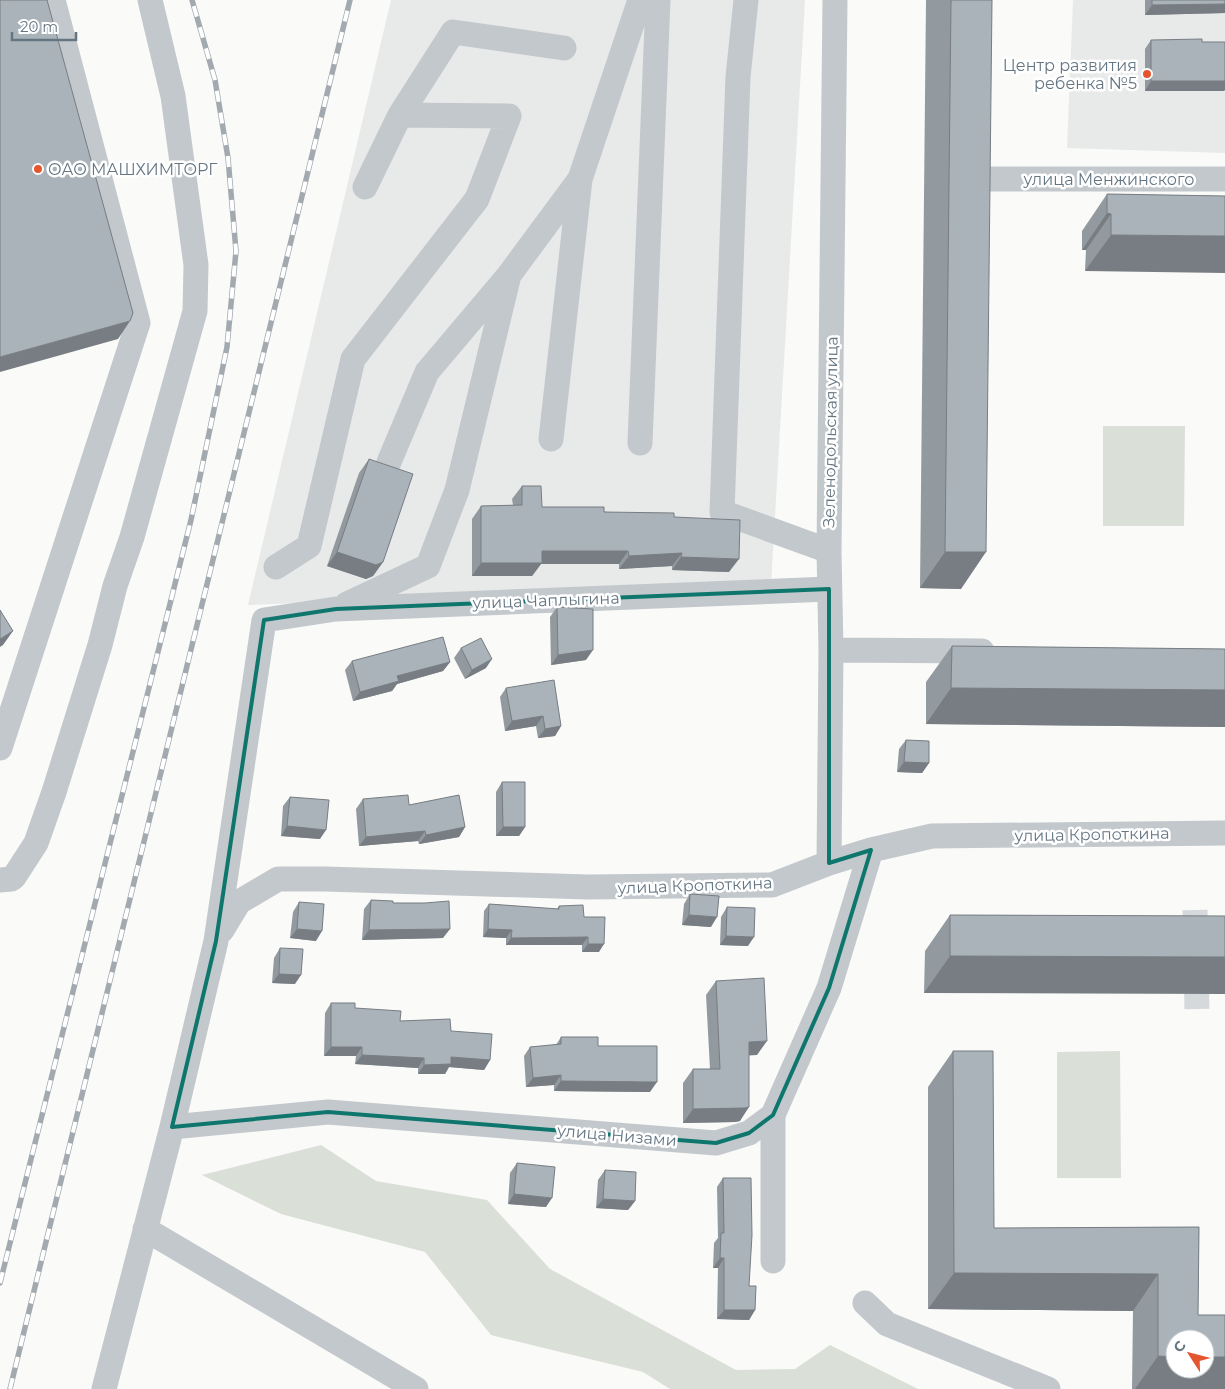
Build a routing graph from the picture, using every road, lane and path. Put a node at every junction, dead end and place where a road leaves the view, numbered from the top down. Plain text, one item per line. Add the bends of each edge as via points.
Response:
1 (53, 0) edge
2 (150, 0) edge
3 (640, 0) edge
4 (658, 0) edge
5 (746, 0) edge
6 (835, 0) edge
7 (564, 48) dead end
8 (400, 115) junction
9 (580, 179) junction
10 (992, 179) edge
11 (1225, 179) edge
12 (365, 187) dead end
13 (509, 275) junction
14 (551, 439) dead end
15 (640, 443) dead end
16 (388, 462) dead end
17 (829, 551) junction
18 (276, 567) dead end
19 (829, 589) junction
20 (336, 609) junction
21 (831, 650) junction
22 (982, 651) edge
23 (0, 748) edge
24 (1225, 833) edge
25 (871, 850) junction
26 (829, 863) junction
27 (0, 880) edge
28 (216, 941) junction
29 (773, 1115) junction
30 (172, 1127) junction
31 (145, 1229) junction
32 (773, 1261) dead end
33 (865, 1303) dead end
34 (384, 1380) edge
35 (104, 1389) edge
36 (416, 1389) edge
37 (1048, 1389) edge

1 - 23 street via 138,323
2 - 27 street via 173,96 196,265 195,311 132,537 51,800 31,850 14,877
3 - 9 street
4 - 15 street
5 - 17 street via 738,77 722,512
6 - 17 street, Зеленодольская улица
7 - 8 street via 453,32
8 - 12 street
8 - 18 street via 509,116 477,199 352,359 309,546
9 - 13 street
9 - 14 street
10 - 11 street, улица Менжинского
13 - 16 street via 427,372
13 - 20 street via 457,490 428,566
17 - 19 street, Зеленодольская улица
19 - 20 street, улица Чаплыгина
19 - 21 street, Зеленодольская улица
20 - 28 street, улица Чаплыгина via 264,620
21 - 22 street
21 - 26 street, Зеленодольская улица
24 - 25 street, улица Кропоткина via 932,836
25 - 26 street, улица Кропоткина
25 - 29 street, улица Низами via 829,988
26 - 28 street, улица Кропоткина via 772,885 588,888 278,880 239,902
28 - 30 street
29 - 30 street, улица Низами via 749,1133 716,1143 328,1112
29 - 32 street
30 - 31 street
31 - 34 street
31 - 35 street
33 - 37 street via 887,1324
34 - 36 street

